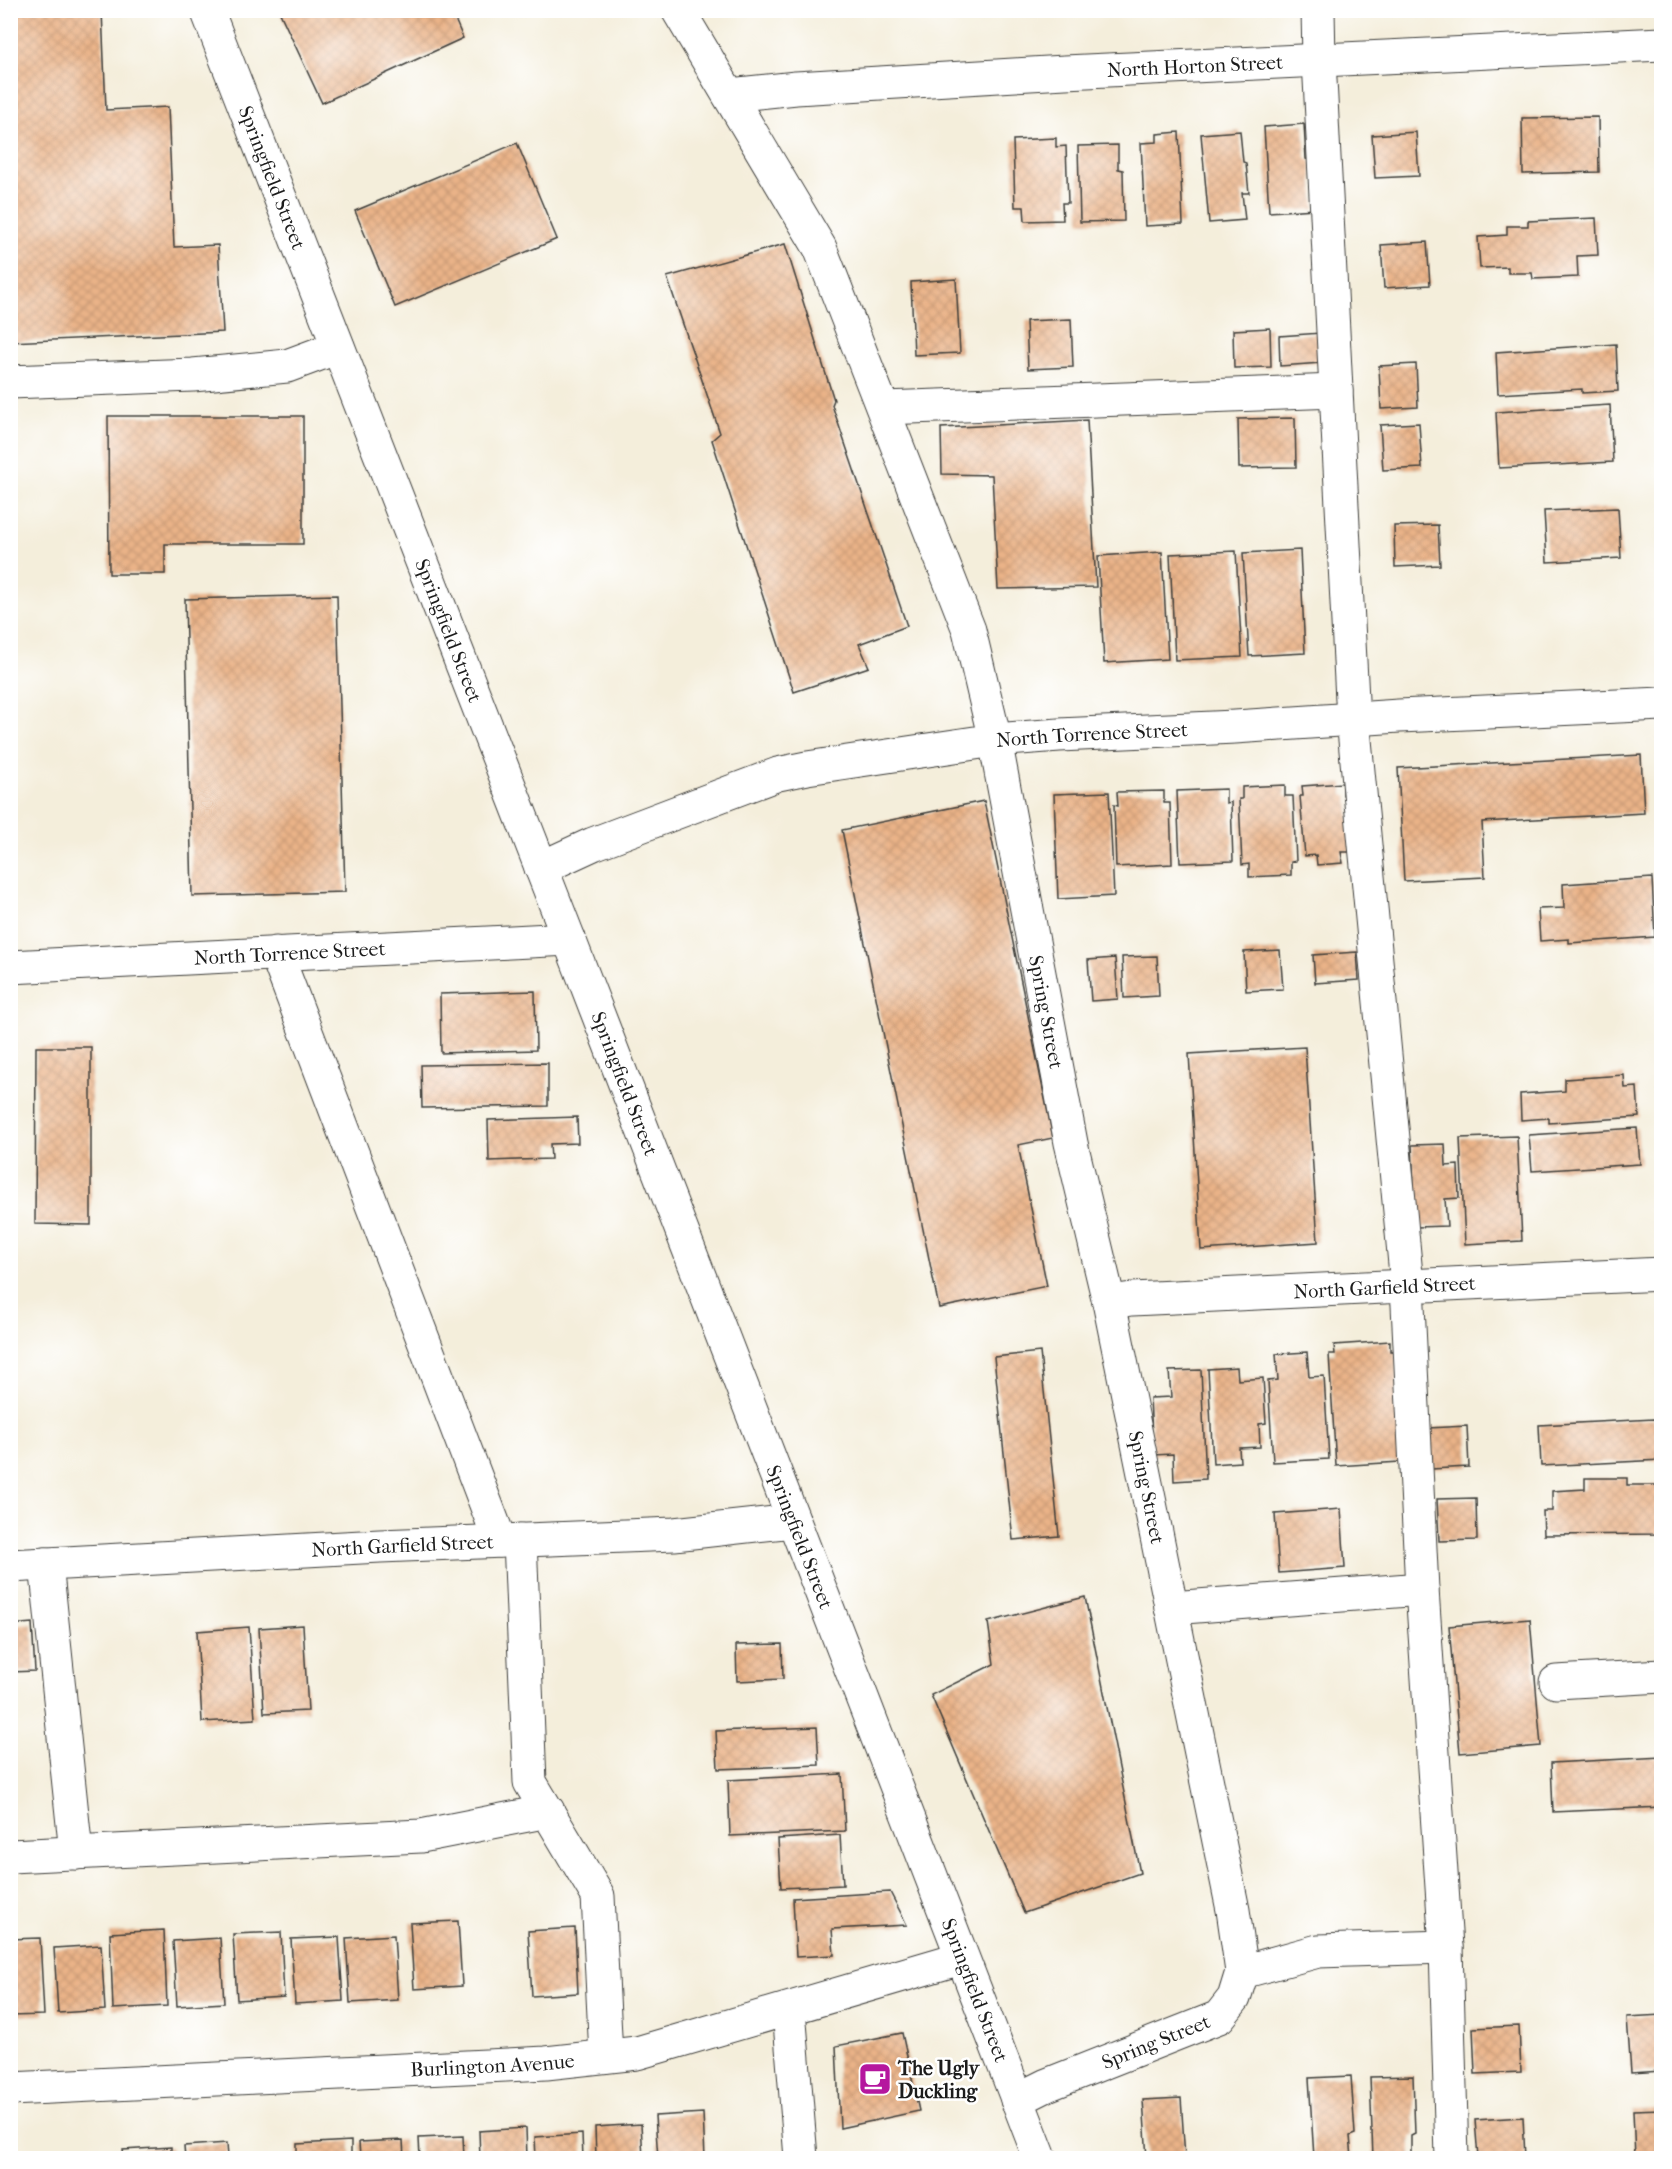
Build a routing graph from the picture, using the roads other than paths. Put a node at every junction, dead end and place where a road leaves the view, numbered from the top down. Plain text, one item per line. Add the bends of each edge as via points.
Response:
1 (207, 10) edge
2 (678, 10) edge
3 (1318, 10) edge
4 (1662, 45) edge
5 (1319, 60) junction
6 (730, 95) junction
7 (338, 347) junction
8 (10, 382) edge
9 (1336, 391) junction
10 (884, 408) junction
11 (1662, 704) edge
12 (1353, 719) junction
13 (995, 740) junction
14 (541, 868) junction
15 (569, 939) junction
16 (276, 953) junction
17 (10, 967) edge
18 (1662, 1274) edge
19 (1407, 1285) junction
20 (1109, 1302) junction
21 (793, 1521) junction
22 (510, 1541) junction
23 (46, 1564) junction
24 (10, 1566) edge
25 (1422, 1589) junction
26 (1171, 1608) junction
27 (1662, 1676) edge
28 (1556, 1682) dead end
29 (548, 1811) junction
30 (76, 1853) junction
31 (10, 1856) edge
32 (1446, 1947) junction
33 (961, 1958) junction
34 (1242, 1972) junction
35 (789, 2010) junction
36 (606, 2056) junction
37 (10, 2089) edge
38 (1017, 2100) junction
39 (801, 2158) edge
40 (1040, 2158) edge
41 (1452, 2158) edge

1 - 7 street, Springfield Street
2 - 6 street, Spring Street
3 - 5 street
4 - 5 street, North Horton Street
5 - 6 street, North Horton Street via 808,87
5 - 9 street
6 - 10 street, Spring Street via 820,248
7 - 8 street via 287,366 194,375
7 - 14 street, Springfield Street
9 - 10 street
9 - 12 street
10 - 13 street, Spring Street via 969,630
11 - 12 street, North Torrence Street
12 - 13 street, North Torrence Street
12 - 19 street
13 - 14 street, North Torrence Street via 778,774 593,844
13 - 20 street, Spring Street via 1071,1143
14 - 15 street, Springfield Street
15 - 16 street, North Torrence Street
15 - 21 street, Springfield Street
16 - 17 street, North Torrence Street
16 - 22 street
18 - 19 street, North Garfield Street
19 - 20 street, North Garfield Street
19 - 25 street
20 - 26 street, Spring Street
21 - 22 street, North Garfield Street via 674,1534
21 - 33 street, Springfield Street
22 - 23 street, North Garfield Street
22 - 29 street via 530,1782
23 - 24 street, North Garfield Street
23 - 30 street
25 - 26 street
25 - 32 street
26 - 34 street, Spring Street via 1233,1910
27 - 28 street
29 - 30 street via 421,1836
29 - 36 street via 598,1896
30 - 31 street
32 - 34 street via 1318,1951
32 - 41 street
33 - 35 street, Burlington Avenue
33 - 38 street, Springfield Street
34 - 38 street, Spring Street via 1234,1998 1219,2017
35 - 36 street, Burlington Avenue via 637,2053
35 - 39 street
36 - 37 street, Burlington Avenue via 546,2063
38 - 40 street, Springfield Street

